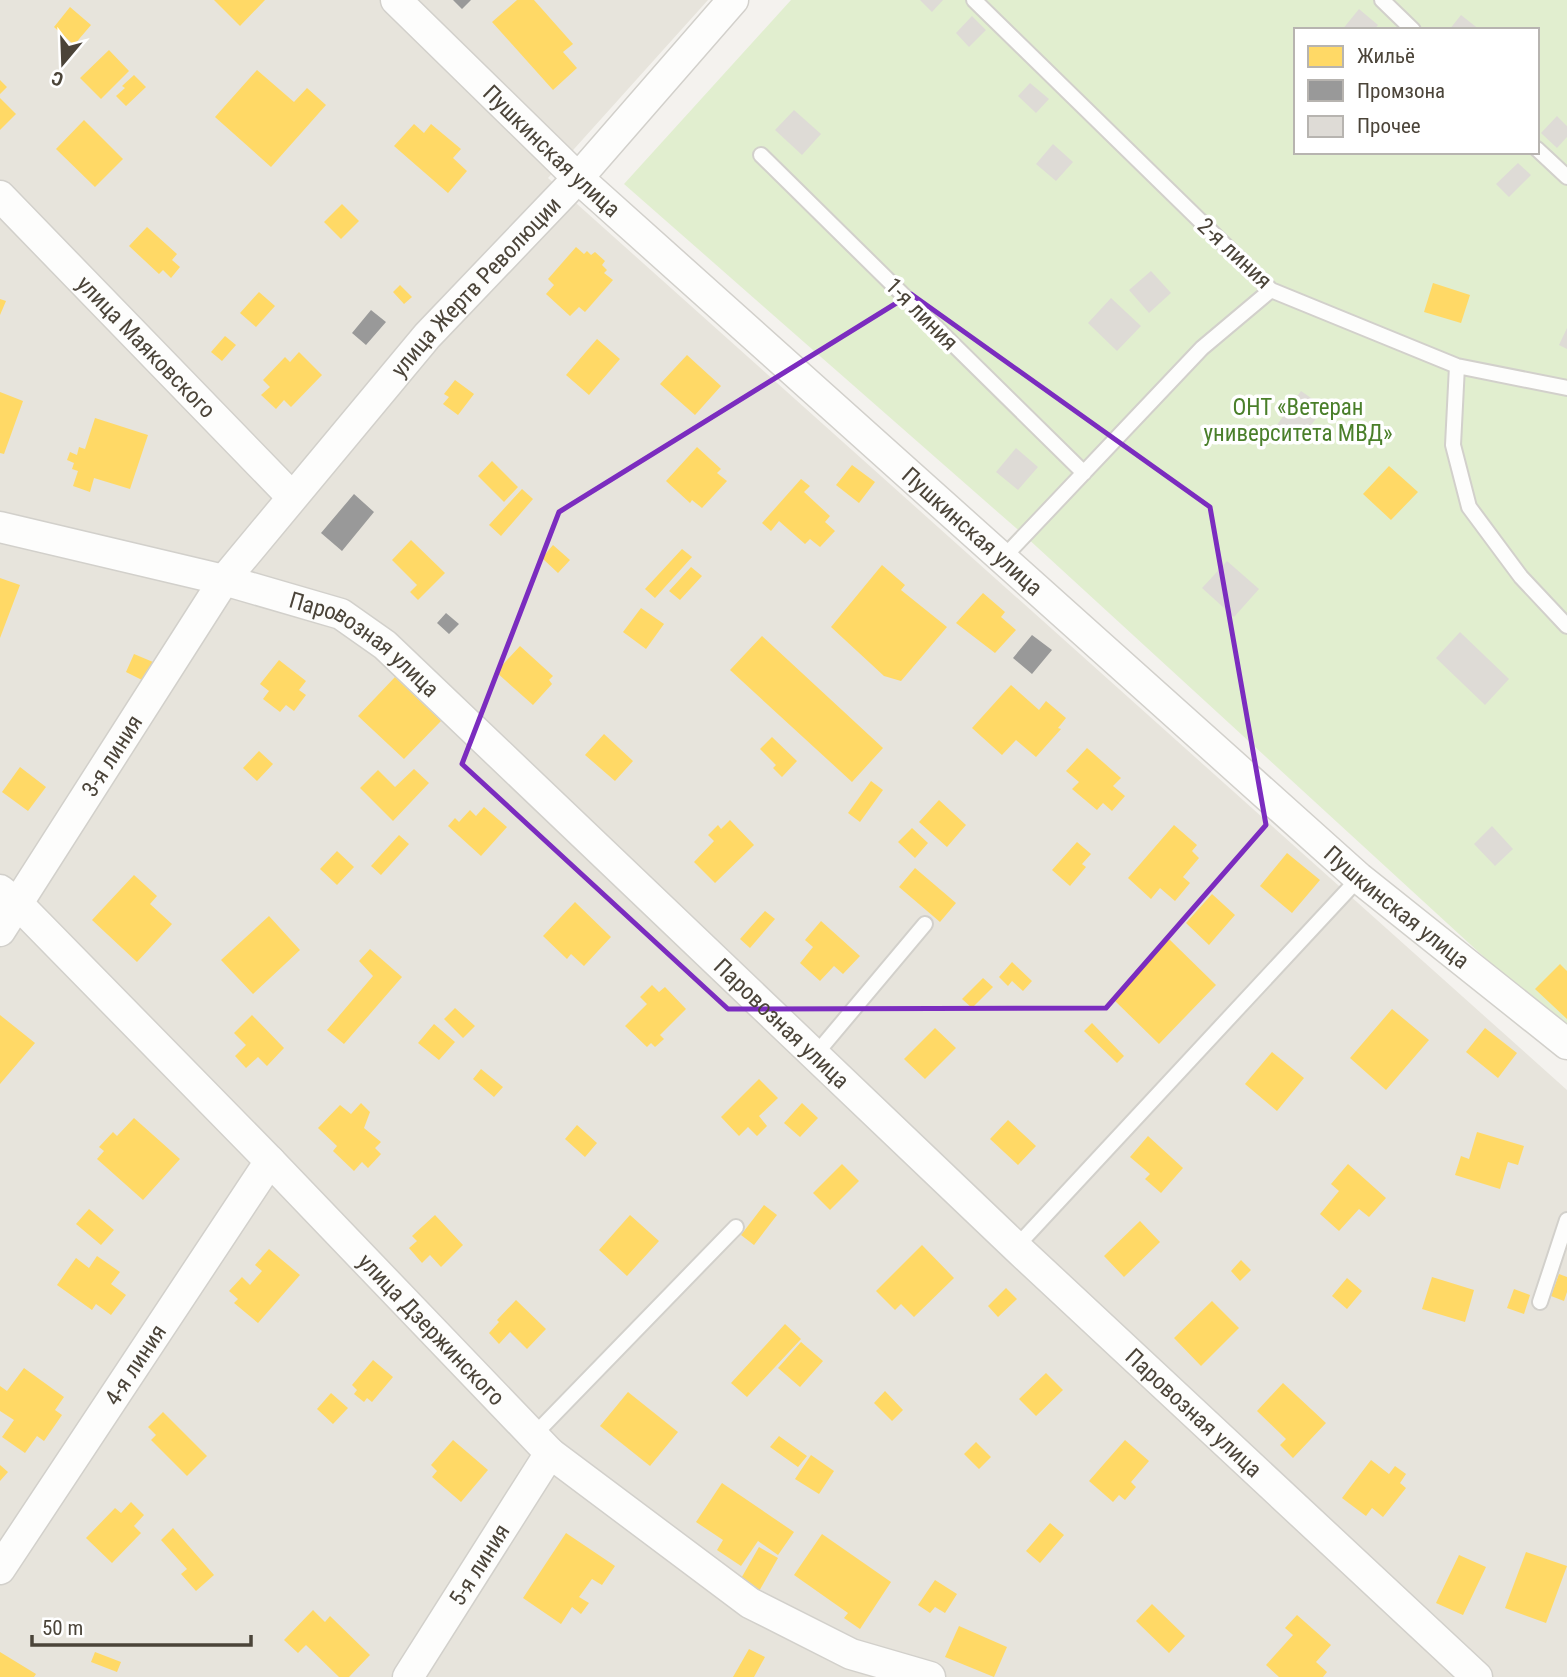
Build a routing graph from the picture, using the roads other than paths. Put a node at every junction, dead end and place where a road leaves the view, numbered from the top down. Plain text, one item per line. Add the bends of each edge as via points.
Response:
1 (396, 0) edge
2 (733, 0) edge
3 (974, 0) edge
4 (1382, 0) edge
5 (1411, 28) edge
6 (1539, 151) edge
7 (761, 155) dead end
8 (1567, 177) edge
9 (578, 178) junction
10 (0, 196) edge
11 (1271, 290) junction
12 (1457, 366) junction
13 (1567, 388) edge
14 (1084, 473) junction
15 (292, 497) junction
16 (0, 527) edge
17 (1003, 558) junction
18 (224, 580) junction
19 (1567, 626) edge
20 (1360, 878) junction
21 (9, 897) edge
22 (925, 924) dead end
23 (0, 931) edge
24 (1567, 1044) edge
25 (815, 1055) junction
26 (270, 1160) junction
27 (1567, 1220) edge
28 (736, 1227) dead end
29 (1016, 1247) junction
30 (1540, 1302) dead end
31 (541, 1445) junction
32 (0, 1569) edge
33 (408, 1677) edge
34 (930, 1677) edge
35 (1477, 1677) edge

1 - 9 street, Пушкинская улица
2 - 9 street, улица Жертв Революции
3 - 11 lane, 2-я линия
4 - 5 lane
6 - 8 lane
7 - 14 lane, 1-я линия
9 - 15 street, улица Жертв Революции via 427,336
9 - 17 street, Пушкинская улица
10 - 15 street, улица Маяковского
11 - 12 lane, 2-я линия
11 - 14 lane via 1202,348
12 - 13 lane, 2-я линия
12 - 19 lane via 1453,445 1469,507 1521,577
14 - 17 lane
15 - 18 street, улица Жертв Революции
16 - 18 street, Паровозная улица
17 - 20 street, Пушкинская улица
18 - 21 street, 3-я линия
18 - 25 street, Паровозная улица via 341,614 385,645
20 - 24 street, Пушкинская улица
20 - 29 lane
21 - 23 street, 3-я линия
21 - 26 street, улица Дзержинского
22 - 25 lane
25 - 29 street, Паровозная улица
26 - 31 street, улица Дзержинского
26 - 32 street, 4-я линия
27 - 30 lane
28 - 31 lane
29 - 35 street, Паровозная улица
31 - 33 street, 5-я линия
31 - 34 street, улица Дзержинского via 750,1603 851,1654

